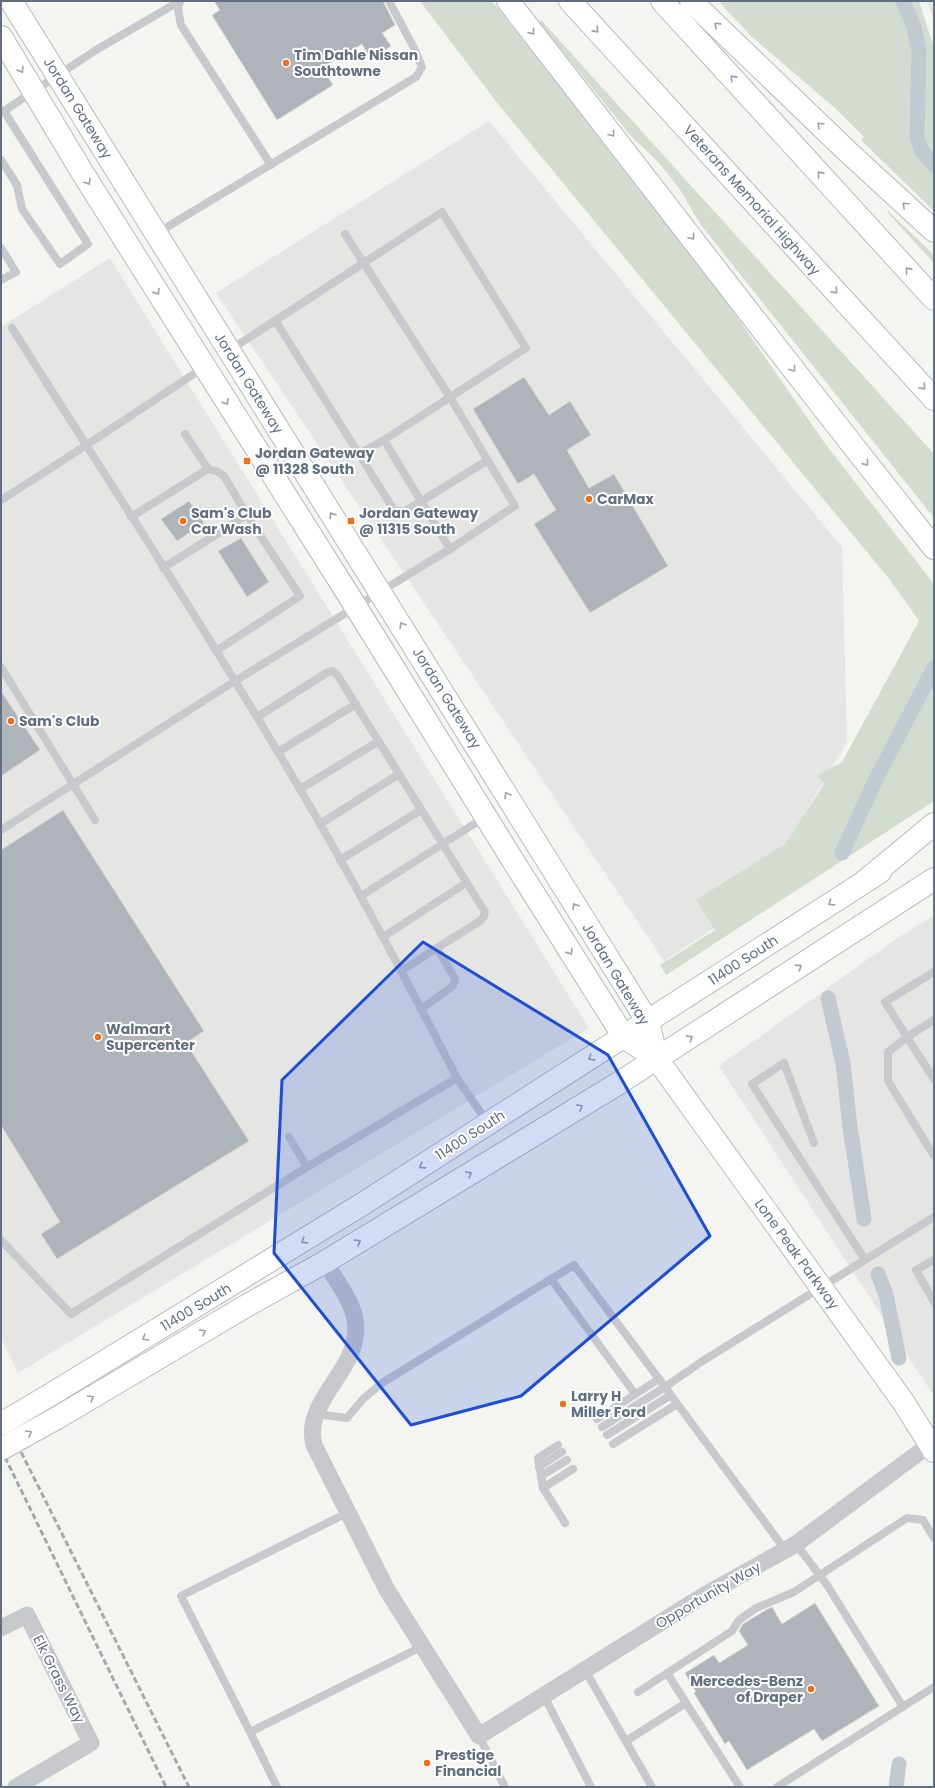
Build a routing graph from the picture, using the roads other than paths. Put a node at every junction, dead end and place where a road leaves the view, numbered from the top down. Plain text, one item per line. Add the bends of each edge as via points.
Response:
1 (11, 1) edge
2 (180, 1) edge
3 (389, 1) edge
4 (508, 1) edge
5 (570, 1) edge
6 (662, 1) edge
7 (691, 1) edge
8 (1, 37) edge
9 (57, 76) junction
10 (34, 91) junction
11 (3, 112) edge
12 (1, 160) edge
13 (271, 164) junction
14 (934, 231) edge
15 (157, 233) junction
16 (345, 234) dead end
17 (1, 248) edge
18 (363, 264) junction
19 (1, 280) edge
20 (934, 299) edge
21 (275, 320) junction
22 (12, 328) dead end
23 (229, 350) junction
24 (204, 367) junction
25 (450, 397) junction
26 (934, 399) edge
27 (185, 434) dead end
28 (384, 440) junction
29 (86, 446) junction
30 (359, 454) junction
31 (488, 460) junction
32 (208, 470) junction
33 (1, 500) edge
34 (421, 502) junction
35 (247, 515) junction
36 (131, 517) junction
37 (934, 548) edge
38 (450, 549) junction
39 (164, 568) junction
40 (381, 592) junction
41 (355, 606) junction
42 (216, 651) junction
43 (1, 667) edge
44 (235, 681) junction
45 (356, 704) junction
46 (257, 717) junction
47 (379, 741) junction
48 (278, 752) junction
49 (399, 774) junction
50 (74, 785) junction
51 (300, 789) junction
52 (421, 810) junction
53 (486, 817) junction
54 (95, 820) dead end
55 (320, 824) junction
56 (934, 824) edge
57 (1, 830) edge
58 (934, 837) edge
59 (442, 844) junction
60 (340, 860) junction
61 (934, 879) edge
62 (864, 882) junction
63 (466, 883) junction
64 (361, 896) junction
65 (383, 936) junction
66 (436, 948) junction
67 (401, 971) junction
68 (934, 972) edge
69 (421, 1009) junction
70 (934, 1020) edge
71 (648, 1022) junction
72 (624, 1037) junction
73 (907, 1037) junction
74 (657, 1059) junction
75 (457, 1078) junction
76 (934, 1079) edge
77 (488, 1123) junction
78 (289, 1137) dead end
79 (814, 1143) dead end
80 (934, 1156) edge
81 (308, 1167) junction
82 (934, 1217) edge
83 (1, 1240) edge
84 (865, 1260) junction
85 (934, 1260) edge
86 (325, 1262) junction
87 (551, 1279) junction
88 (821, 1287) junction
89 (934, 1302) edge
90 (659, 1379) junction
91 (665, 1387) junction
92 (635, 1394) junction
93 (671, 1396) junction
94 (677, 1404) junction
95 (316, 1414) junction
96 (597, 1419) dead end
97 (1, 1424) edge
98 (602, 1427) dead end
99 (607, 1435) dead end
100 (613, 1444) dead end
101 (932, 1446) edge
102 (560, 1448) dead end
103 (1, 1449) edge
104 (567, 1460) dead end
105 (573, 1469) dead end
106 (541, 1476) junction
107 (543, 1488) junction
108 (349, 1512) junction
109 (565, 1523) dead end
110 (934, 1538) edge
111 (791, 1548) junction
112 (819, 1575) junction
113 (1, 1628) edge
114 (423, 1646) junction
115 (585, 1670) junction
116 (667, 1673) junction
117 (934, 1687) edge
118 (638, 1692) dead end
119 (544, 1696) junction
120 (686, 1703) junction
121 (903, 1707) junction
122 (250, 1732) junction
123 (479, 1736) junction
124 (626, 1741) junction
125 (16, 1787) edge
126 (277, 1787) edge
127 (505, 1787) edge
128 (591, 1787) edge
129 (652, 1787) edge
130 (740, 1787) edge
131 (777, 1787) edge

1 - 9 main road, Jordan Gateway
2 - 9 lane
2 - 13 lane via 178,9 181,25
3 - 13 lane via 422,67 416,77
4 -> 37 main road via 686,228 841,432
5 -> 26 main road, Veterans Memorial Highway
20 -> 6 main road
14 -> 7 main road
8 -> 10 main road, Jordan Gateway
9 - 10 lane
9 - 15 main road, Jordan Gateway
10 - 11 lane
10 -> 24 main road, Jordan Gateway
11 - 12 lane via 88,244 60,264 22,209 18,185
13 - 15 lane
15 - 23 main road, Jordan Gateway
16 - 18 lane
17 - 19 lane via 16,272
18 - 21 lane
18 - 25 lane
18 - 25 lane via 442,212 526,348
21 - 23 lane
21 - 30 lane
22 - 29 lane
23 - 24 main road
40 -> 23 main road, Jordan Gateway
24 - 29 lane
24 -> 41 main road, Jordan Gateway
25 - 28 lane
25 - 31 lane
27 - 32 lane
28 - 30 lane
28 - 34 lane
29 - 33 lane
29 - 36 lane
30 - 34 lane via 394,510 404,512
31 - 34 lane
31 - 38 lane via 515,506
32 - 35 lane via 224,476
32 - 36 lane
34 - 38 lane
35 - 39 lane
35 - 42 lane via 300,596
36 - 39 lane
38 - 40 lane
39 - 42 lane
40 - 41 lane
71 -> 40 main road, Jordan Gateway
41 - 44 lane
41 - 53 main road, Jordan Gateway
42 - 44 lane
43 - 50 lane
44 - 46 lane
44 - 50 lane
45 - 46 lane via 333,671
45 - 47 lane
45 - 48 lane
46 - 48 lane
47 - 49 lane
47 - 51 lane
48 - 51 lane
49 - 52 lane
49 - 55 lane
50 - 54 lane
50 - 57 lane
51 - 55 lane
52 - 59 lane
52 - 60 lane
53 - 59 lane
53 -> 72 main road, Jordan Gateway
55 - 60 lane
56 - 62 main road
58 - 62 main road, 11400 South
59 - 63 lane
59 - 64 lane
60 - 64 lane
74 -> 61 main road, 11400 South
62 -> 71 main road, 11400 South
63 - 65 lane
63 - 66 lane via 485,912 483,918
64 - 65 lane
65 - 67 lane
66 - 67 lane
66 - 69 lane via 455,979 452,986
67 - 69 lane
68 - 73 lane via 885,1002
69 - 75 lane
70 - 73 lane
71 - 72 main road, 11400 South
71 - 74 main road, Jordan Gateway
72 - 74 main road, Jordan Gateway
72 -> 77 main road, 11400 South
73 - 76 lane
73 - 80 lane via 888,1052 888,1081
86 -> 74 main road, 11400 South
74 - 88 main road, Lone Peak Parkway
75 - 77 lane
75 - 81 lane
77 -> 97 main road, 11400 South, bridge via 257,1270
78 - 81 lane
79 - 84 lane via 784,1063 752,1084
81 - 83 lane via 71,1314
82 - 84 lane
84 - 88 lane
85 - 89 lane via 916,1270
86 - 95 street via 349,1303 355,1332 347,1364
103 -> 86 main road, 11400 South, bridge
87 - 90 lane via 574,1265
87 - 92 lane
87 - 95 lane via 382,1383 363,1399 347,1418
88 - 91 lane
88 - 101 main road, Lone Peak Parkway
90 - 91 lane
90 - 92 lane
91 - 93 lane
91 - 98 lane
92 - 96 lane
93 - 94 lane
93 - 99 lane
94 - 100 lane
94 - 111 lane
95 - 108 street via 312,1424 314,1445
101 - 111 street, Opportunity Way
102 - 106 lane via 538,1458
104 - 106 lane
105 - 107 lane
106 - 107 lane
107 - 109 lane
108 - 114 street via 387,1590
108 - 122 lane via 181,1596
110 - 112 lane via 923,1520 907,1518
111 - 112 lane
111 - 115 street, Opportunity Way via 703,1596
112 - 116 lane via 794,1592 756,1608 738,1620 732,1631
112 - 121 lane
113 - 125 street, Elk Grass Way via 27,1615 90,1743
114 - 122 lane
114 - 123 street
115 - 119 street, Opportunity Way
115 - 124 lane
116 - 118 lane
116 - 120 lane
117 - 121 lane
119 - 123 street, Opportunity Way
119 - 128 lane
120 - 124 lane
120 - 130 lane
121 - 131 lane
122 - 126 lane
123 - 127 lane
124 - 129 lane

